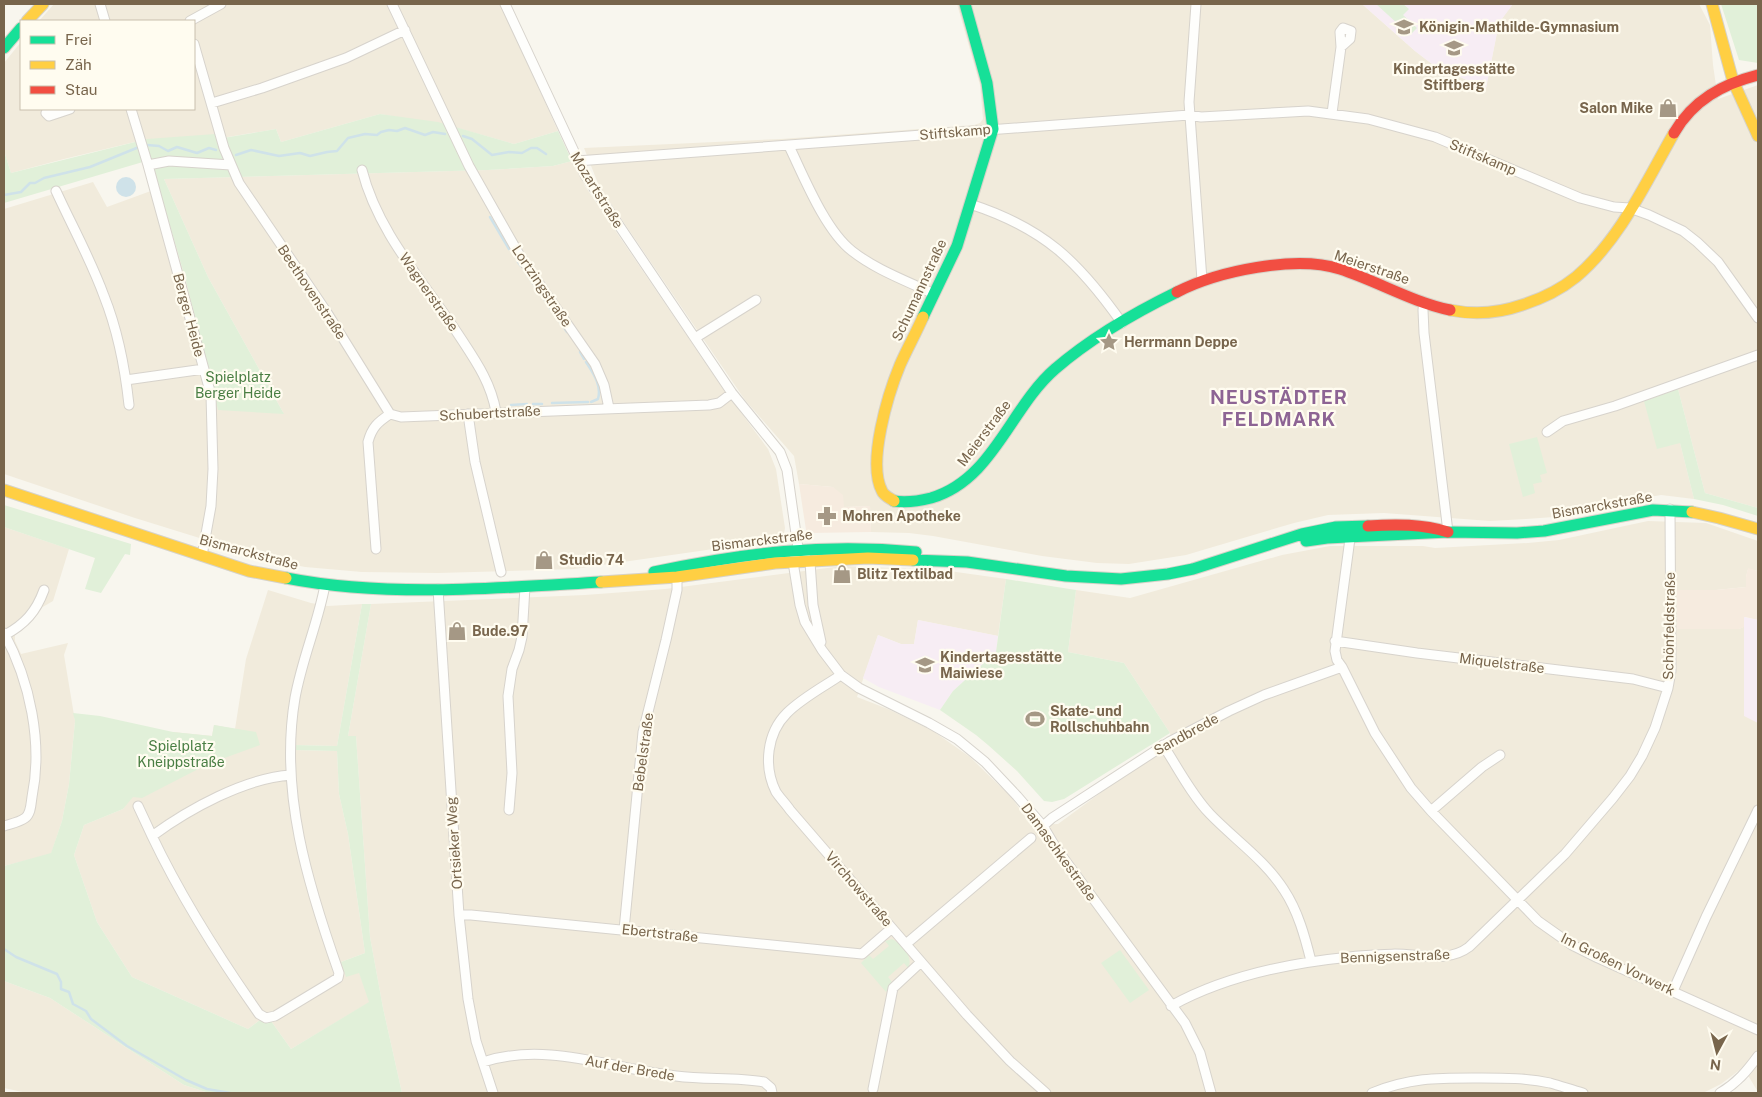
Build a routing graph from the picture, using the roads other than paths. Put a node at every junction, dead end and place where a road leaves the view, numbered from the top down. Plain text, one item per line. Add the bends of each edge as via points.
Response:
1 (43, 4) edge
2 (100, 4) edge
3 (221, 4) edge
4 (392, 4) edge
5 (505, 4) edge
6 (965, 4) edge
7 (1196, 4) edge
8 (1712, 4) edge
9 (28, 20) edge
10 (105, 20) edge
11 (192, 20) edge
12 (20, 29) edge
13 (405, 30) junction
14 (4, 46) edge
15 (195, 47) edge
16 (1341, 47) dead end
17 (1758, 74) edge
18 (1733, 81) junction
19 (212, 103) junction
20 (48, 110) edge
21 (67, 110) edge
22 (131, 110) edge
23 (1332, 113) junction
24 (1189, 115) junction
25 (992, 129) junction
26 (1758, 136) edge
27 (789, 146) junction
28 (577, 160) junction
29 (148, 165) junction
30 (232, 168) junction
31 (362, 170) dead end
32 (56, 191) dead end
33 (970, 204) junction
34 (1630, 208) junction
35 (1202, 280) junction
36 (934, 294) junction
37 (756, 300) dead end
38 (1424, 302) junction
39 (1758, 318) edge
40 (1122, 323) junction
41 (695, 338) junction
42 (1758, 355) edge
43 (204, 369) junction
44 (126, 380) junction
45 (732, 393) junction
46 (129, 405) dead end
47 (610, 408) junction
48 (496, 412) junction
49 (390, 414) junction
50 (468, 414) junction
51 (1547, 432) dead end
52 (4, 490) edge
53 (888, 499) joint
54 (1670, 509) junction
55 (1758, 529) edge
56 (1351, 531) junction
57 (1448, 532) junction
58 (798, 548) junction
59 (376, 549) dead end
60 (202, 556) junction
61 (793, 562) junction
62 (810, 562) junction
63 (967, 562) junction
64 (501, 572) dead end
65 (677, 577) junction
66 (622, 580) junction
67 (325, 585) junction
68 (525, 586) junction
69 (438, 589) junction
70 (44, 590) dead end
71 (4, 634) edge
72 (1335, 641) junction
73 (822, 650) junction
74 (1342, 667) junction
75 (841, 675) junction
76 (1668, 688) junction
77 (1163, 745) junction
78 (1500, 755) dead end
79 (291, 775) junction
80 (138, 806) dead end
81 (509, 810) dead end
82 (1758, 810) edge
83 (1431, 811) junction
84 (4, 826) edge
85 (1043, 826) junction
86 (152, 836) junction
87 (1031, 838) dead end
88 (1517, 901) junction
89 (459, 915) junction
90 (892, 928) junction
91 (624, 930) junction
92 (906, 944) junction
93 (1311, 961) junction
94 (921, 962) junction
95 (1673, 991) junction
96 (1171, 1006) junction
97 (1758, 1030) edge
98 (1758, 1056) edge
99 (483, 1062) junction
100 (873, 1089) dead end
101 (493, 1093) edge
102 (772, 1093) edge
103 (1046, 1093) edge
104 (1211, 1093) edge
105 (1372, 1093) edge
106 (1583, 1093) edge
107 (1720, 1093) edge

1 - 9 main road
2 - 10 street
3 - 11 street
4 - 13 street, Lortzingstraße
5 - 28 street, Mozartstraße
6 - 25 main road, Schumannstraße via 987,83
7 - 24 street
8 - 18 main road
12 - 14 main road
13 - 19 street via 346,58
13 - 47 street, Lortzingstraße via 469,166 520,256 595,364
15 - 19 street, Beethovenstraße
16 - 23 street
17 - 18 main road, Meierstraße
18 - 26 main road
18 - 34 main road, Meierstraße via 1692,107
19 - 30 street, Beethovenstraße
20 - 21 street via 49,116
22 - 29 street, Berger Heide
23 - 24 street, Stiftskamp via 1308,110 1202,118
23 - 34 street, Stiftskamp via 1435,137 1580,198
24 - 25 street, Stiftskamp
24 - 35 street
25 - 27 street, Stiftskamp
25 - 33 main road, Schumannstraße
27 - 28 street, Stiftskamp
27 - 36 street via 842,242 865,259
28 - 41 street, Mozartstraße
29 - 30 street via 169,161
29 - 43 street, Berger Heide
30 - 49 street, Beethovenstraße
31 - 48 street, Wagnerstraße via 376,208 398,247 481,369 494,397
32 - 44 street via 104,296 115,328
33 - 36 main road, Schumannstraße via 957,246
33 - 40 street via 1017,222 1062,252 1093,284
34 - 38 main road, Meierstraße via 1590,266 1569,284 1546,296 1517,307 1476,313 1446,310
34 - 39 street, Stiftskamp via 1683,231 1697,242 1718,262
35 - 38 main road, Meierstraße via 1242,271 1314,265 1352,274
35 - 40 main road, Meierstraße
36 - 53 main road, Schumannstraße via 900,365 878,444 878,485
37 - 41 street
38 - 57 street via 1424,333
40 - 53 main road, Meierstraße via 1053,372 1035,389 976,471 957,488 932,499 904,502
41 - 45 street, Mozartstraße
42 - 51 street via 1563,421
43 - 44 street
43 - 60 street, Berger Heide via 213,410 213,469 211,506
44 - 46 street
45 - 47 street, Schubertstraße via 719,403 709,405
45 - 58 street, Mozartstraße via 784,460
47 - 48 street, Schubertstraße
48 - 50 street, Schubertstraße
49 - 50 street, Schubertstraße via 401,417
49 - 59 street via 376,423 368,442
50 - 64 street via 475,462
52 - 60 main road, Bismarckstraße
54 - 55 main road, Bismarckstraße via 1712,515
54 - 57 main road, Bismarckstraße via 1544,531
54 - 76 street, Schönfeldstraße via 1671,671
56 - 57 main road, Bismarckstraße
56 - 63 main road, Bismarckstraße via 1255,550 1168,574 1121,579 1060,575
56 - 72 street
58 - 61 street, Mozartstraße
58 - 62 street
58 - 63 main road, Bismarckstraße via 896,550
58 - 66 main road, Bismarckstraße via 677,567
60 - 67 main road, Bismarckstraße via 278,578
61 - 62 main road, Bismarckstraße
61 - 65 main road, Bismarckstraße
61 - 73 street, Damaschkestraße via 805,622
62 - 63 main road, Bismarckstraße via 868,558
62 - 73 street, Damaschkestraße via 813,605
65 - 66 main road, Bismarckstraße
65 - 91 street, Bebelstraße via 675,598 643,732
66 - 68 main road, Bismarckstraße
67 - 69 main road, Bismarckstraße
67 - 79 street via 295,699 290,746
68 - 69 main road, Bismarckstraße
68 - 81 street via 522,637 508,696 512,773
69 - 89 street, Ortsieker Weg
70 - 71 street via 26,621
71 - 84 street via 24,682 33,722 35,772 28,816
72 - 74 street via 1342,657
72 - 76 street, Miquelstraße via 1633,679
73 - 75 street, Damaschkestraße
74 - 77 street, Sandbrede via 1264,695
74 - 83 street, Im Großen Vorwerk via 1379,740 1411,788
75 - 85 street, Damaschkestraße via 859,688 958,739 985,762
75 - 90 street, Virchowstraße via 798,704 780,721 769,750 771,778 790,810
76 - 88 street, Schönfeldstraße via 1655,728 1630,776 1565,854
77 - 85 street, Sandbrede
77 - 93 street via 1196,798 1285,890
78 - 83 street
79 - 86 street via 268,778 235,790
79 - 86 street via 311,887 339,972 338,978 275,1016 266,1018 259,1014 201,928
80 - 86 street
82 - 95 street
83 - 88 street, Im Großen Vorwerk
85 - 96 street, Damaschkestraße
87 - 92 street
88 - 93 street, Bennigsenstraße via 1469,947 1451,956 1395,954
88 - 95 street, Im Großen Vorwerk via 1572,945
89 - 91 street, Ebertstraße
89 - 99 street, Ortsieker Weg via 468,999
90 - 91 street, Ebertstraße via 862,954
90 - 92 street, Virchowstraße
92 - 94 street, Virchowstraße
93 - 96 street, Bennigsenstraße via 1231,981
94 - 100 street via 893,988
94 - 103 street, Virchowstraße via 1010,1061
95 - 97 street, Im Großen Vorwerk
96 - 104 street, Damaschkestraße via 1185,1023 1200,1053
98 - 107 street via 1743,1076
99 - 101 street, Ortsieker Weg
99 - 102 street, Auf der Brede via 512,1056 554,1055 675,1076 764,1082
105 - 106 street via 1402,1082 1424,1079 1501,1078 1551,1083

